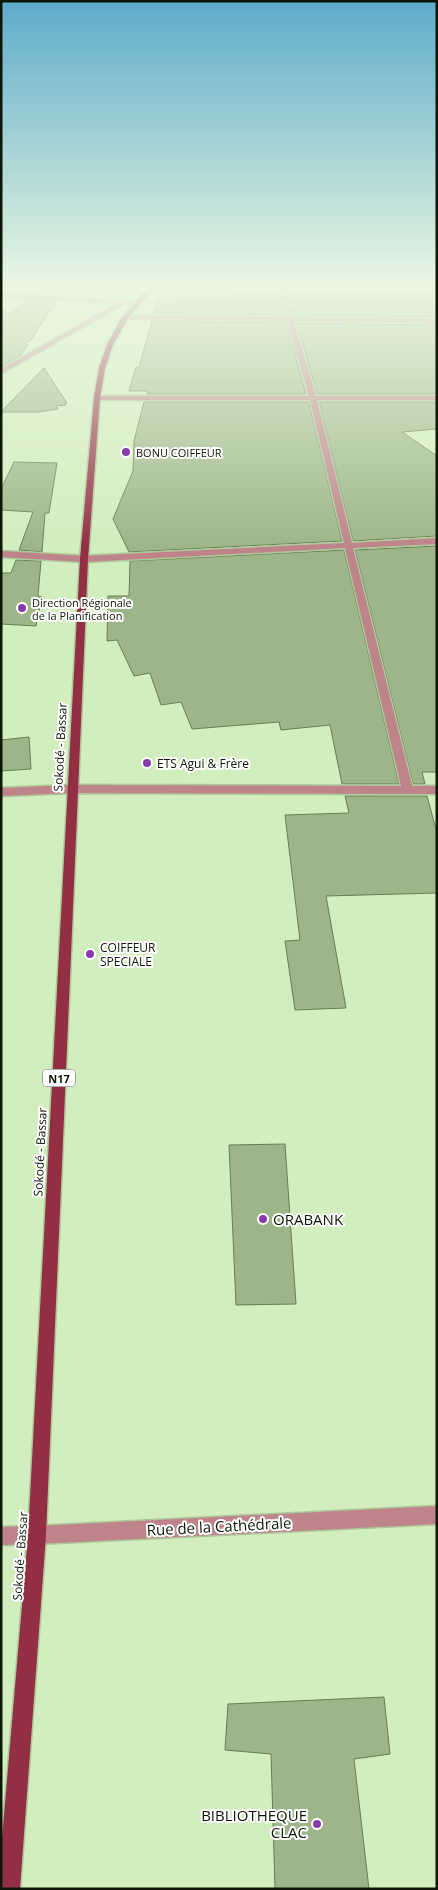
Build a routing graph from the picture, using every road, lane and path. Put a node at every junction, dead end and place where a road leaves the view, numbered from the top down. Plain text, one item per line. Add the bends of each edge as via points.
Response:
1 (102, 372) edge
2 (305, 372) edge
3 (97, 398) junction
4 (313, 398) junction
5 (437, 398) edge
6 (437, 541) edge
7 (349, 546) junction
8 (1, 554) edge
9 (84, 559) junction
10 (72, 789) junction
11 (437, 790) edge
12 (408, 791) junction
13 (1, 792) edge
14 (437, 1515) edge
15 (37, 1534) junction
16 (1, 1536) edge
17 (9, 1889) edge

1 - 3 main road, Sokodé - Bassar / N17
2 - 4 street
3 - 4 street
3 - 9 main road, Sokodé - Bassar / N17
4 - 5 street
4 - 7 street
6 - 7 street
7 - 9 street
7 - 12 street
8 - 9 street
9 - 10 main road, Sokodé - Bassar / N17
10 - 12 street
10 - 13 street
10 - 15 main road, Sokodé - Bassar / N17
11 - 12 street
14 - 15 street, Rue de la Cathédrale
15 - 16 street, Rue de la Cathédrale
15 - 17 main road, Sokodé - Bassar / N17

